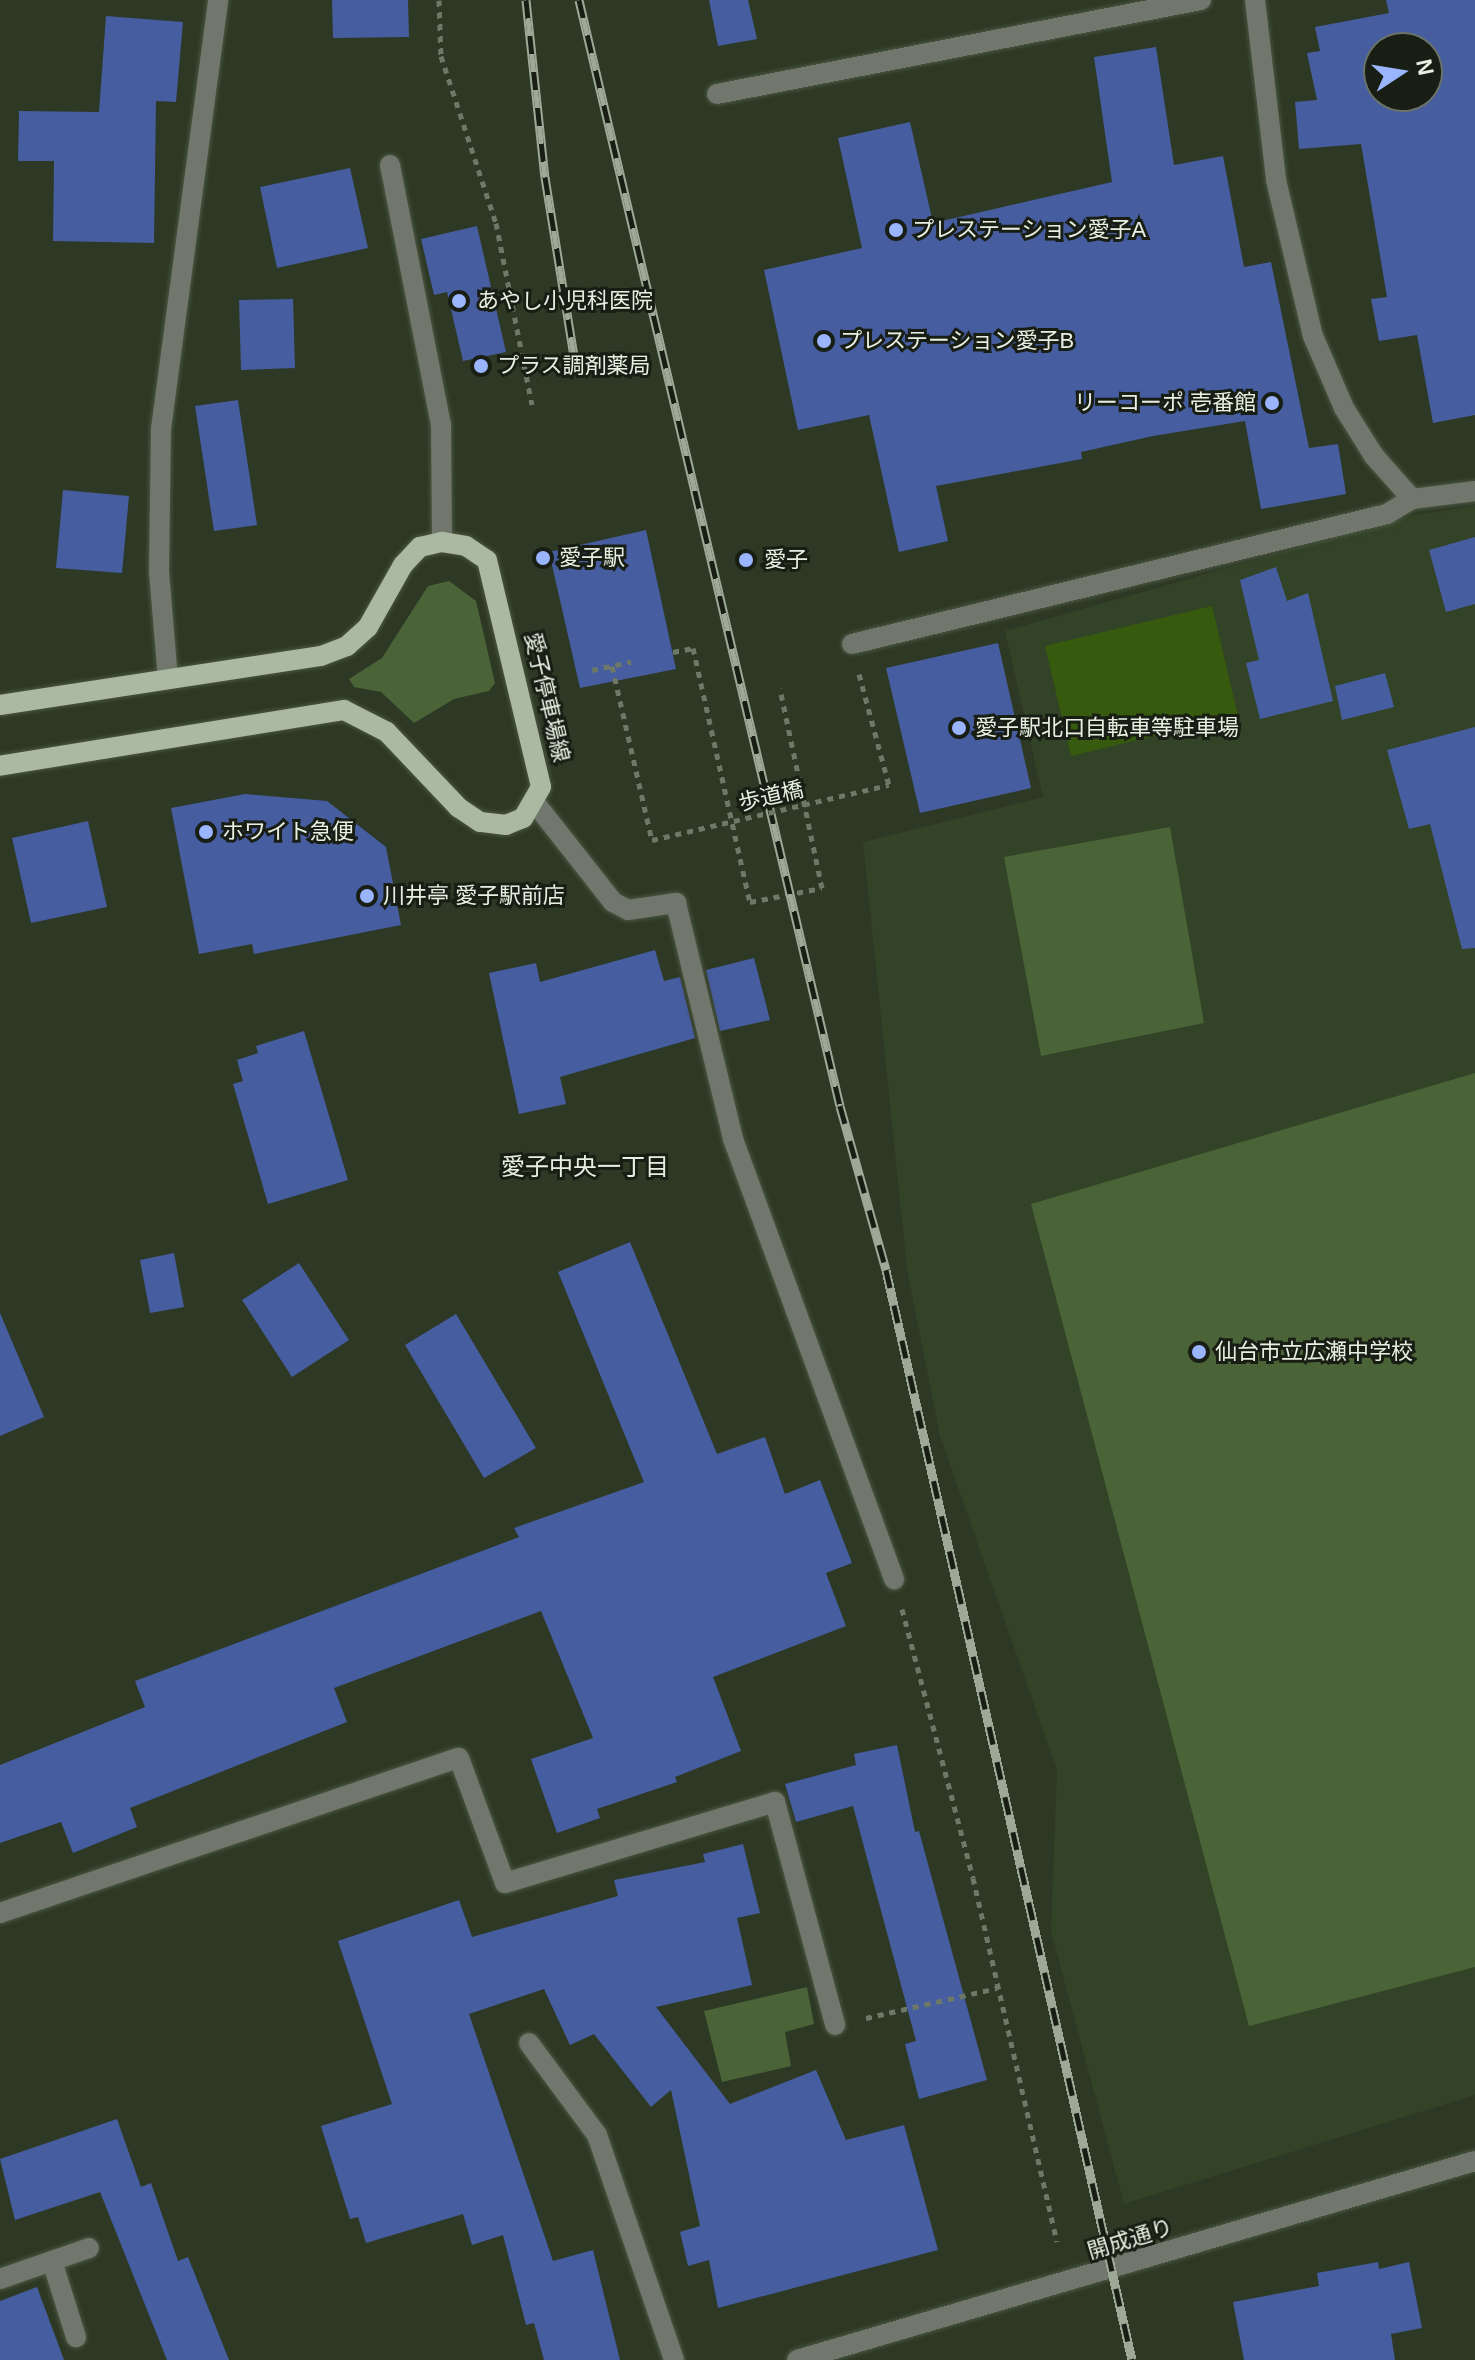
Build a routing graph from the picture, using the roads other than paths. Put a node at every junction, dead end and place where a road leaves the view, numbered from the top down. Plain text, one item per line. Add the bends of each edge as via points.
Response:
1 (1201, 0) edge
2 (1255, 0) edge
3 (212, 1) edge
4 (717, 94) dead end
5 (390, 165) dead end
6 (1475, 491) edge
7 (1412, 499) junction
8 (442, 542) junction
9 (852, 644) road end
10 (168, 679) junction
11 (0, 705) edge
12 (0, 766) edge
13 (535, 803) junction
14 (894, 1580) road end
15 (0, 1913) edge
16 (835, 2025) road end
17 (529, 2043) dead end
18 (1475, 2161) edge
19 (89, 2248) dead end
20 (52, 2261) junction
21 (0, 2279) edge
22 (76, 2337) dead end
23 (674, 2360) edge
24 (797, 2360) edge

1 - 4 street
2 - 7 street via 1276,180 1313,336 1344,408 1374,456
3 - 10 street via 161,429 159,571
5 - 8 street via 441,424
6 - 7 street
7 - 9 street via 1387,514
8 - 10 main road via 420,547 403,565 368,627 347,646 321,656
8 - 13 main road, 愛子停車場線 via 466,546 487,560 497,585 540,768
10 - 11 main road
12 - 13 main road via 344,710 387,732 459,808 480,822 506,825 523,818
13 - 14 street via 613,902 628,910 676,903 733,1139
15 - 16 street via 459,1758 505,1883 775,1802
17 - 23 street via 597,2135
18 - 24 street, 開成通り
19 - 20 street
20 - 21 street
20 - 22 street

